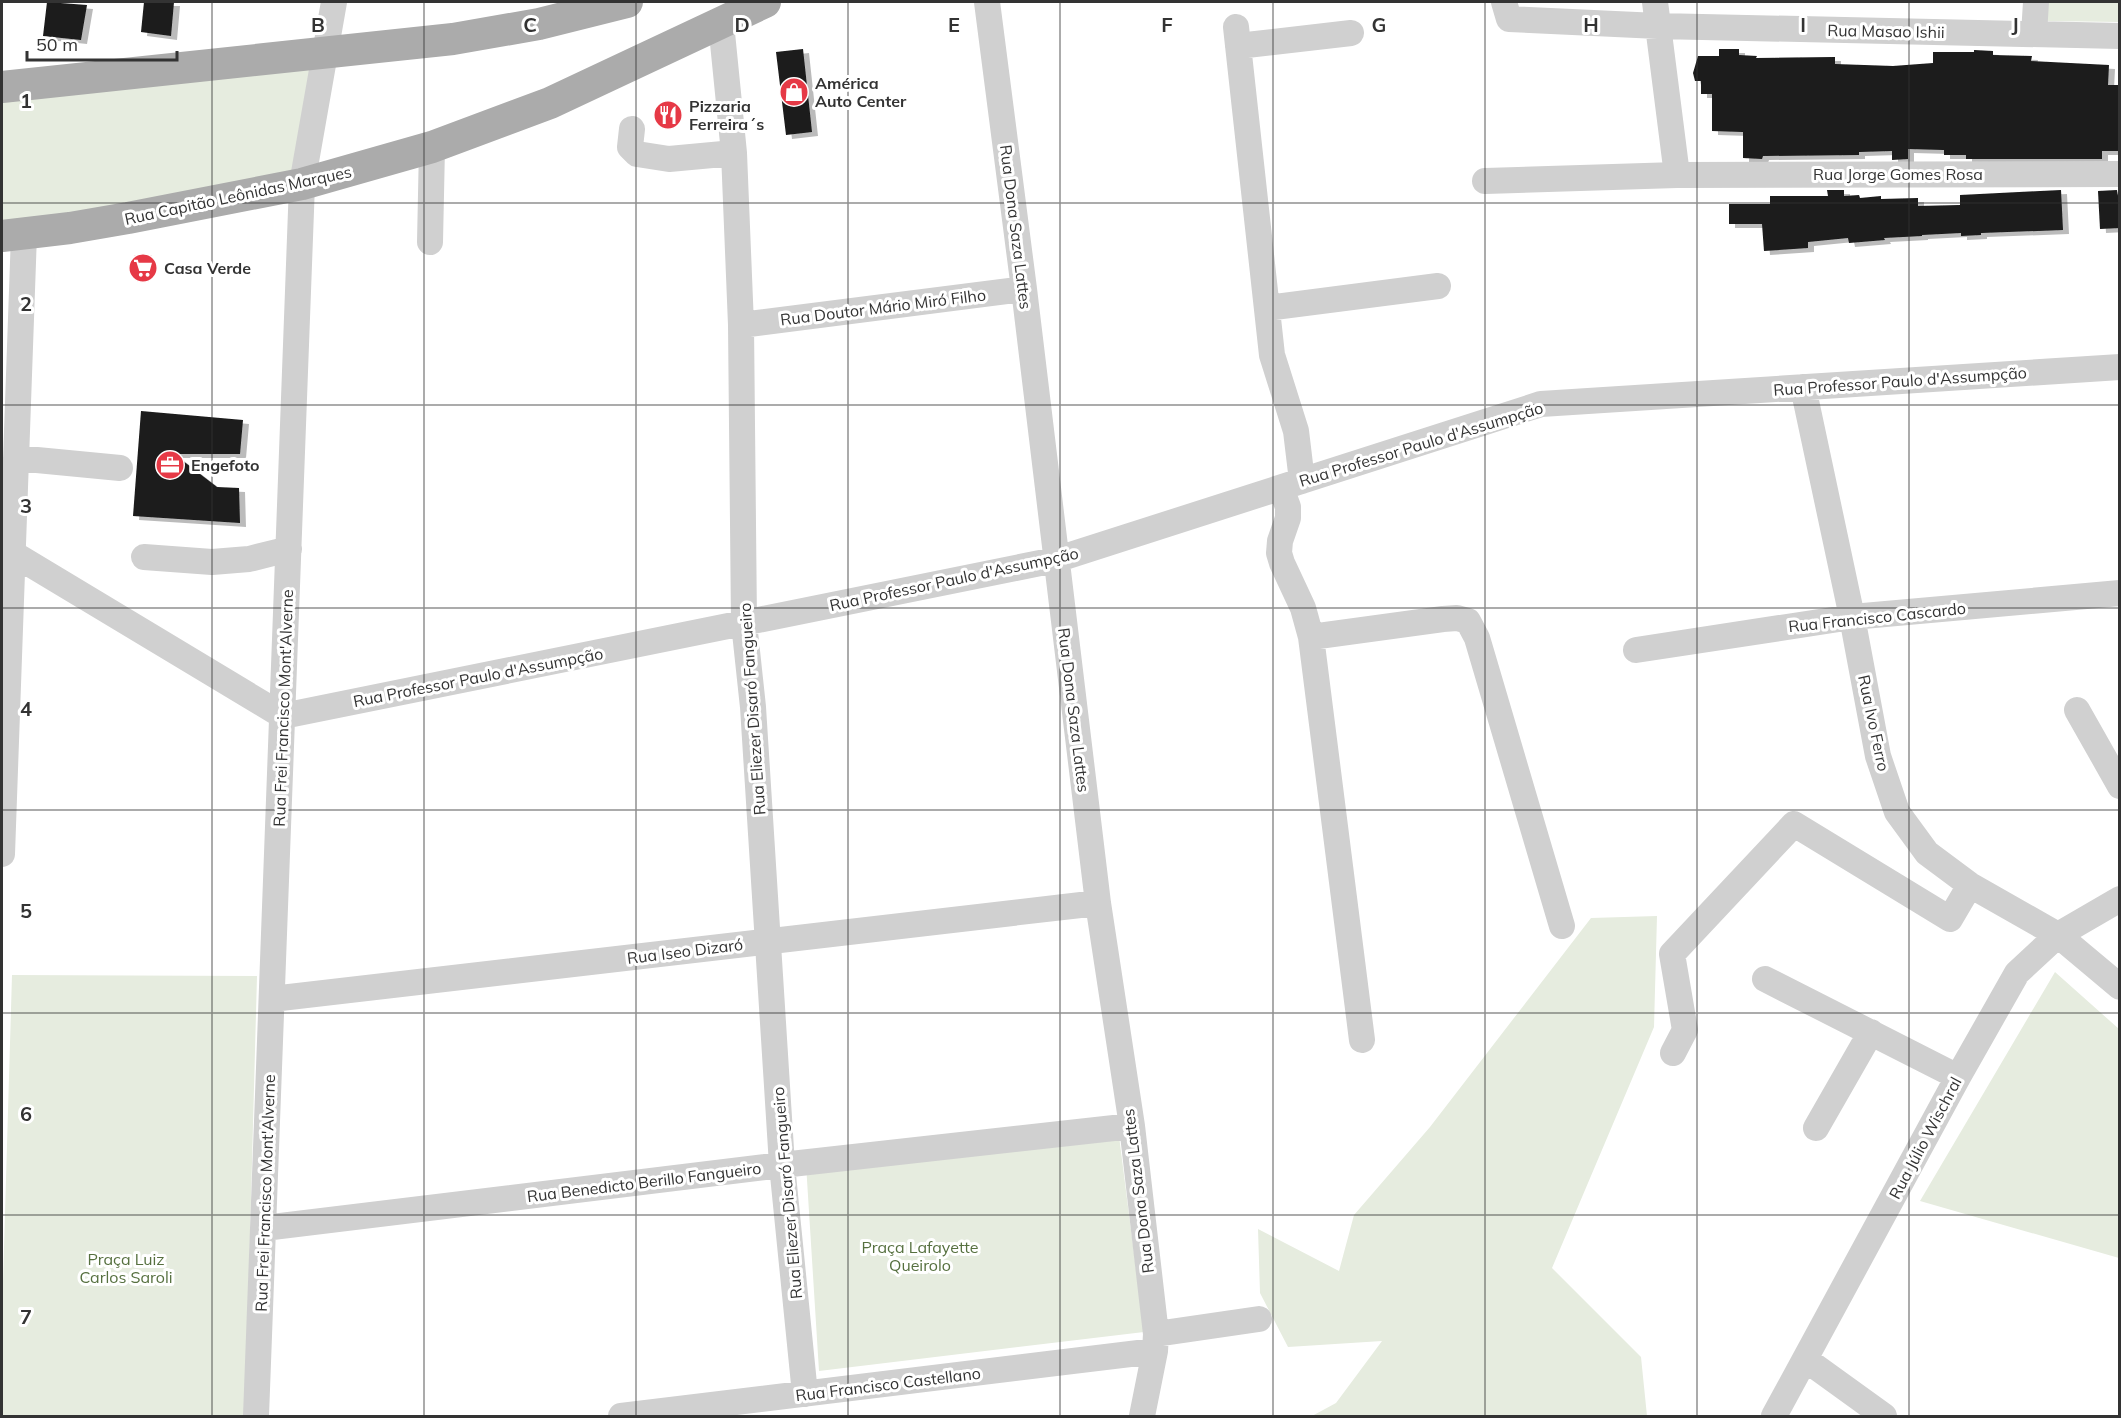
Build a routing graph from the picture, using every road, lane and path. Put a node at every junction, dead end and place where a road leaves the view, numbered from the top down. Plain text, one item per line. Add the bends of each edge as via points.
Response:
1 (334, 2) edge
2 (627, 2) edge
3 (765, 2) edge
4 (987, 2) edge
5 (2036, 2) edge
6 (568, 10) edge
7 (1507, 10) edge
8 (1657, 14) edge
9 (721, 22) junction
10 (1351, 33) dead end
11 (2034, 34) junction
12 (2120, 36) edge
13 (325, 53) junction
14 (2, 87) edge
15 (632, 129) dead end
16 (432, 147) junction
17 (734, 153) junction
18 (2120, 174) edge
19 (1677, 175) junction
20 (1485, 182) dead end
21 (302, 184) junction
22 (13, 235) edge
23 (430, 242) dead end
24 (1438, 286) dead end
25 (1024, 289) junction
26 (1267, 308) junction
27 (741, 325) junction
28 (2120, 367) edge
29 (1803, 387) junction
30 (16, 458) junction
31 (120, 468) dead end
32 (1291, 484) junction
33 (289, 549) junction
34 (7, 552) edge
35 (144, 557) dead end
36 (1055, 560) junction
37 (2120, 594) edge
38 (1852, 617) junction
39 (744, 623) junction
40 (1311, 637) junction
41 (1636, 650) dead end
42 (2077, 710) dead end
43 (283, 716) junction
44 (2120, 786) edge
45 (2, 810) edge
46 (2, 854) edge
47 (1970, 885) junction
48 (2120, 899) edge
49 (1098, 903) junction
50 (1562, 926) dead end
51 (2058, 935) junction
52 (767, 941) junction
53 (1765, 978) dead end
54 (2120, 987) edge
55 (272, 999) junction
56 (1870, 1032) junction
57 (1362, 1040) dead end
58 (1673, 1053) dead end
59 (1958, 1077) junction
60 (1132, 1126) junction
61 (1816, 1128) dead end
62 (782, 1165) junction
63 (264, 1228) junction
64 (1259, 1319) dead end
65 (1155, 1343) junction
66 (1805, 1359) junction
67 (805, 1394) junction
68 (256, 1416) edge
69 (621, 1416) edge
70 (1142, 1416) edge
71 (1773, 1416) edge
72 (1884, 1416) edge

1 - 13 street, Rua Frei Francisco Mont'Alverne
2 - 6 main road
3 - 9 main road, Rua Capitão Leônidas Marques
4 - 25 street, Rua Dona Saza Lattes
5 - 11 street
6 - 13 main road via 453,39
7 - 8 street, Rua Masao Ishii
8 - 11 street, Rua Masao Ishii
8 - 19 street
9 - 16 main road, Rua Capitão Leônidas Marques via 550,103
9 - 17 street, Rua Eliezer Disaró Fangueiro
10 - 26 street via 1237,36
11 - 12 street, Rua Masao Ishii
13 - 14 main road
13 - 21 street, Rua Frei Francisco Mont'Alverne
15 - 17 street via 630,147 637,154 669,159
16 - 21 main road, Rua Capitão Leônidas Marques
16 - 23 street
17 - 27 street, Rua Eliezer Disaró Fangueiro
18 - 19 street, Rua Jorge Gomes Rosa
19 - 20 street, Rua Jorge Gomes Rosa
21 - 22 main road, Rua Capitão Leônidas Marques via 152,214
21 - 33 street, Rua Frei Francisco Mont'Alverne
22 - 30 street
24 - 26 street
25 - 27 street, Rua Doutor Mário Miró Filho
25 - 36 street, Rua Dona Saza Lattes
26 - 32 street via 1274,366 1296,431
27 - 39 street, Rua Eliezer Disaró Fangueiro
28 - 29 street, Rua Professor Paulo d'Assumpção
29 - 32 street, Rua Professor Paulo d'Assumpção via 1541,404
29 - 38 street, Rua Ivo Ferro
30 - 31 street
30 - 34 street
32 - 36 street, Rua Professor Paulo d'Assumpção
32 - 40 street via 1279,553
33 - 35 street via 249,559 212,562
33 - 43 street, Rua Frei Francisco Mont'Alverne
34 - 43 street
34 - 45 street
36 - 39 street, Rua Professor Paulo d'Assumpção
36 - 49 street, Rua Dona Saza Lattes
37 - 38 street, Rua Francisco Cascardo
38 - 41 street, Rua Francisco Cascardo
38 - 47 street, Rua Ivo Ferro via 1878,756 1898,812 1926,853
39 - 43 street, Rua Professor Paulo d'Assumpção
39 - 52 street, Rua Eliezer Disaró Fangueiro
40 - 50 street via 1443,618 1468,621 1477,638
40 - 57 street
42 - 44 street
43 - 55 street, Rua Frei Francisco Mont'Alverne
45 - 46 street
47 - 51 street, Rua Ivo Ferro
47 - 58 street via 1950,919 1794,824 1672,954 1685,1030
48 - 51 street, Rua Júlio Wischral
49 - 52 street, Rua Iseo Dizaró
49 - 60 street, Rua Dona Saza Lattes
51 - 54 street, Rua Ivo Ferro
51 - 59 street, Rua Júlio Wischral via 2017,973
52 - 55 street, Rua Iseo Dizaró
52 - 62 street, Rua Eliezer Disaró Fangueiro
53 - 56 street
55 - 63 street, Rua Frei Francisco Mont'Alverne
56 - 59 street
56 - 61 street
59 - 66 street, Rua Júlio Wischral
60 - 62 street, Rua Benedicto Berillo Fangueiro
60 - 65 street, Rua Dona Saza Lattes
62 - 63 street, Rua Benedicto Berillo Fangueiro
62 - 67 street, Rua Eliezer Disaró Fangueiro
63 - 68 street, Rua Frei Francisco Mont'Alverne
64 - 65 street, Rua Francisco Castellano
65 - 67 street, Rua Francisco Castellano
65 - 70 street, Rua Dona Saza Lattes
66 - 71 street, Rua Júlio Wischral
66 - 72 street
67 - 69 street, Rua Francisco Castellano

